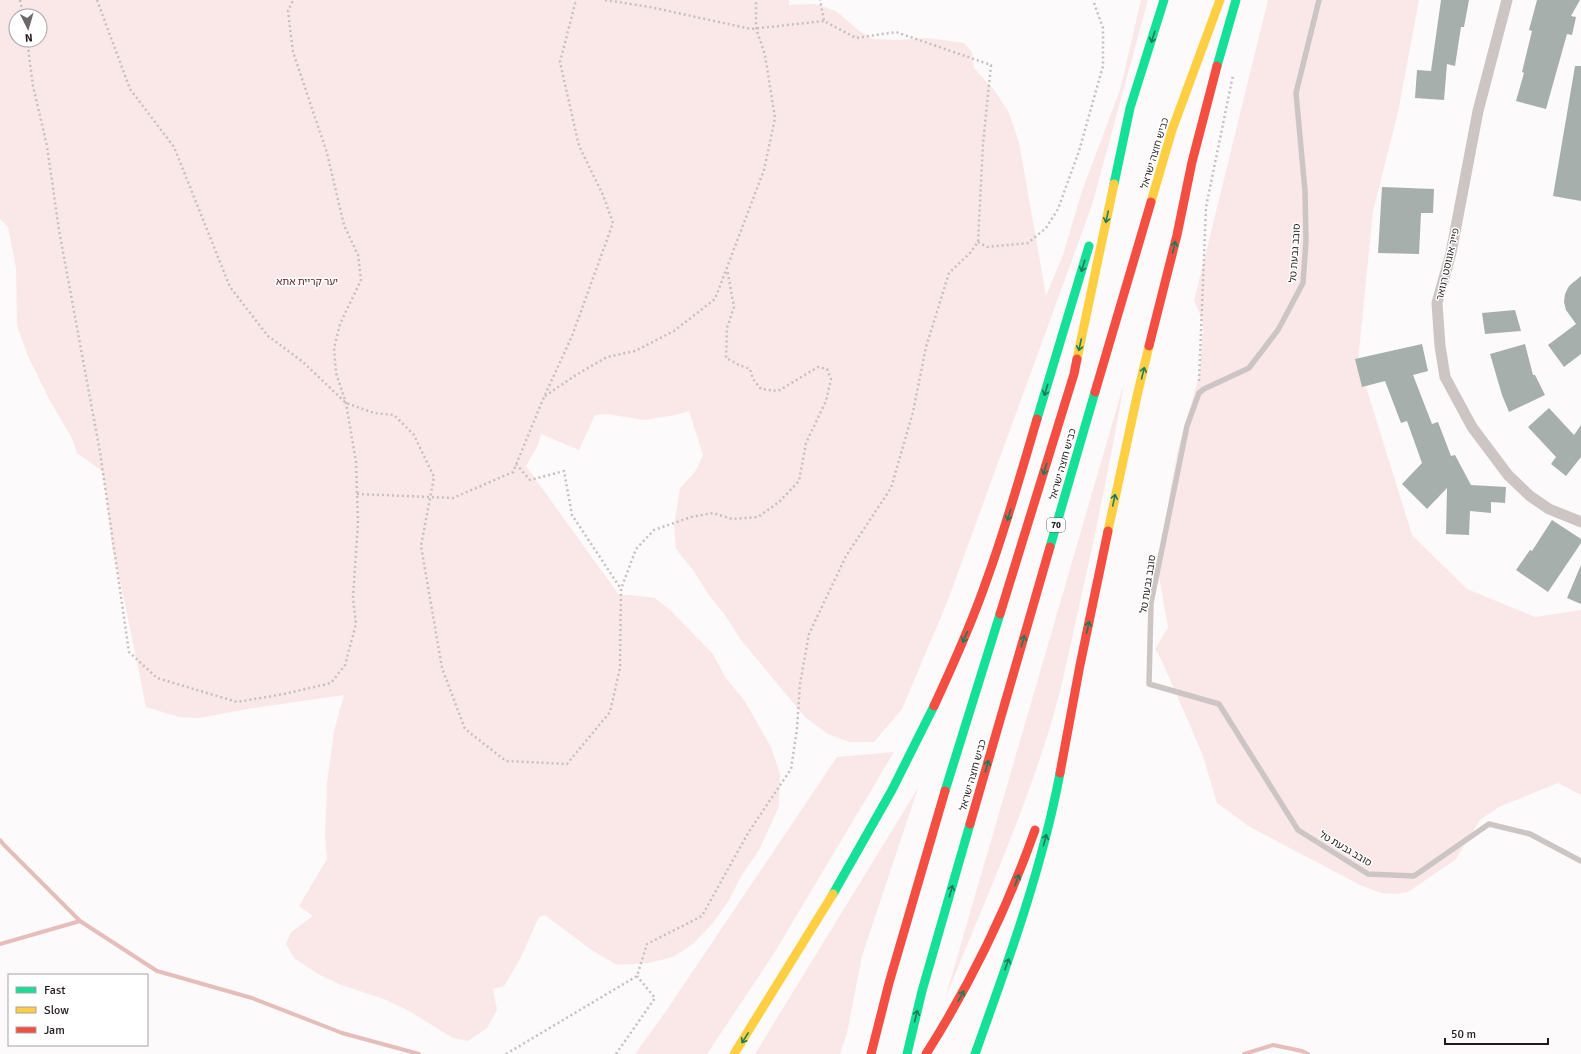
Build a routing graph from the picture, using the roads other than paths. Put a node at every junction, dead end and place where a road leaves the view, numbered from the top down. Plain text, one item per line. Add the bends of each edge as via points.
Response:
1 (1164, 0) edge
2 (1220, 0) edge
3 (1236, 0) edge
4 (1319, 0) edge
5 (1507, 0) edge
6 (1130, 108) junction
7 (1098, 215) dead end
8 (1091, 238) dead end
9 (1581, 522) edge
10 (1080, 665) junction
11 (1045, 802) dead end
12 (1038, 823) dead end
13 (1581, 861) edge
14 (795, 958) junction
15 (731, 1042) dead end
16 (734, 1054) edge
17 (871, 1054) edge
18 (906, 1054) edge
19 (926, 1054) edge
20 (975, 1054) edge

1 -> 6 highway, כביש חוצה ישראל
18 -> 2 highway, כביש חוצה ישראל / 70 via 1094,391 1172,130
10 -> 3 highway via 1137,396 1177,235 1192,162
4 - 13 lane, סובב גבעת טל via 1296,93 1305,190 1306,241 1303,283 1278,330 1249,368 1199,393 1187,426 1151,603 1148,684 1219,704 1298,830 1368,874 1414,876 1489,824 1530,834
5 - 9 street, פייר אוגוסט רנואר via 1478,111 1451,253 1437,303 1440,346 1445,377 1472,427 1508,475 1530,496 1549,509
6 - 7 highway
6 -> 17 highway, כביש חוצה ישראל via 1074,374 921,871
8 -> 14 highway via 995,560 970,626 923,732 889,798
10 - 11 highway
20 -> 10 highway via 1015,941 1046,838
19 -> 12 highway via 944,1027 1000,922
14 - 15 highway
14 -> 16 highway

